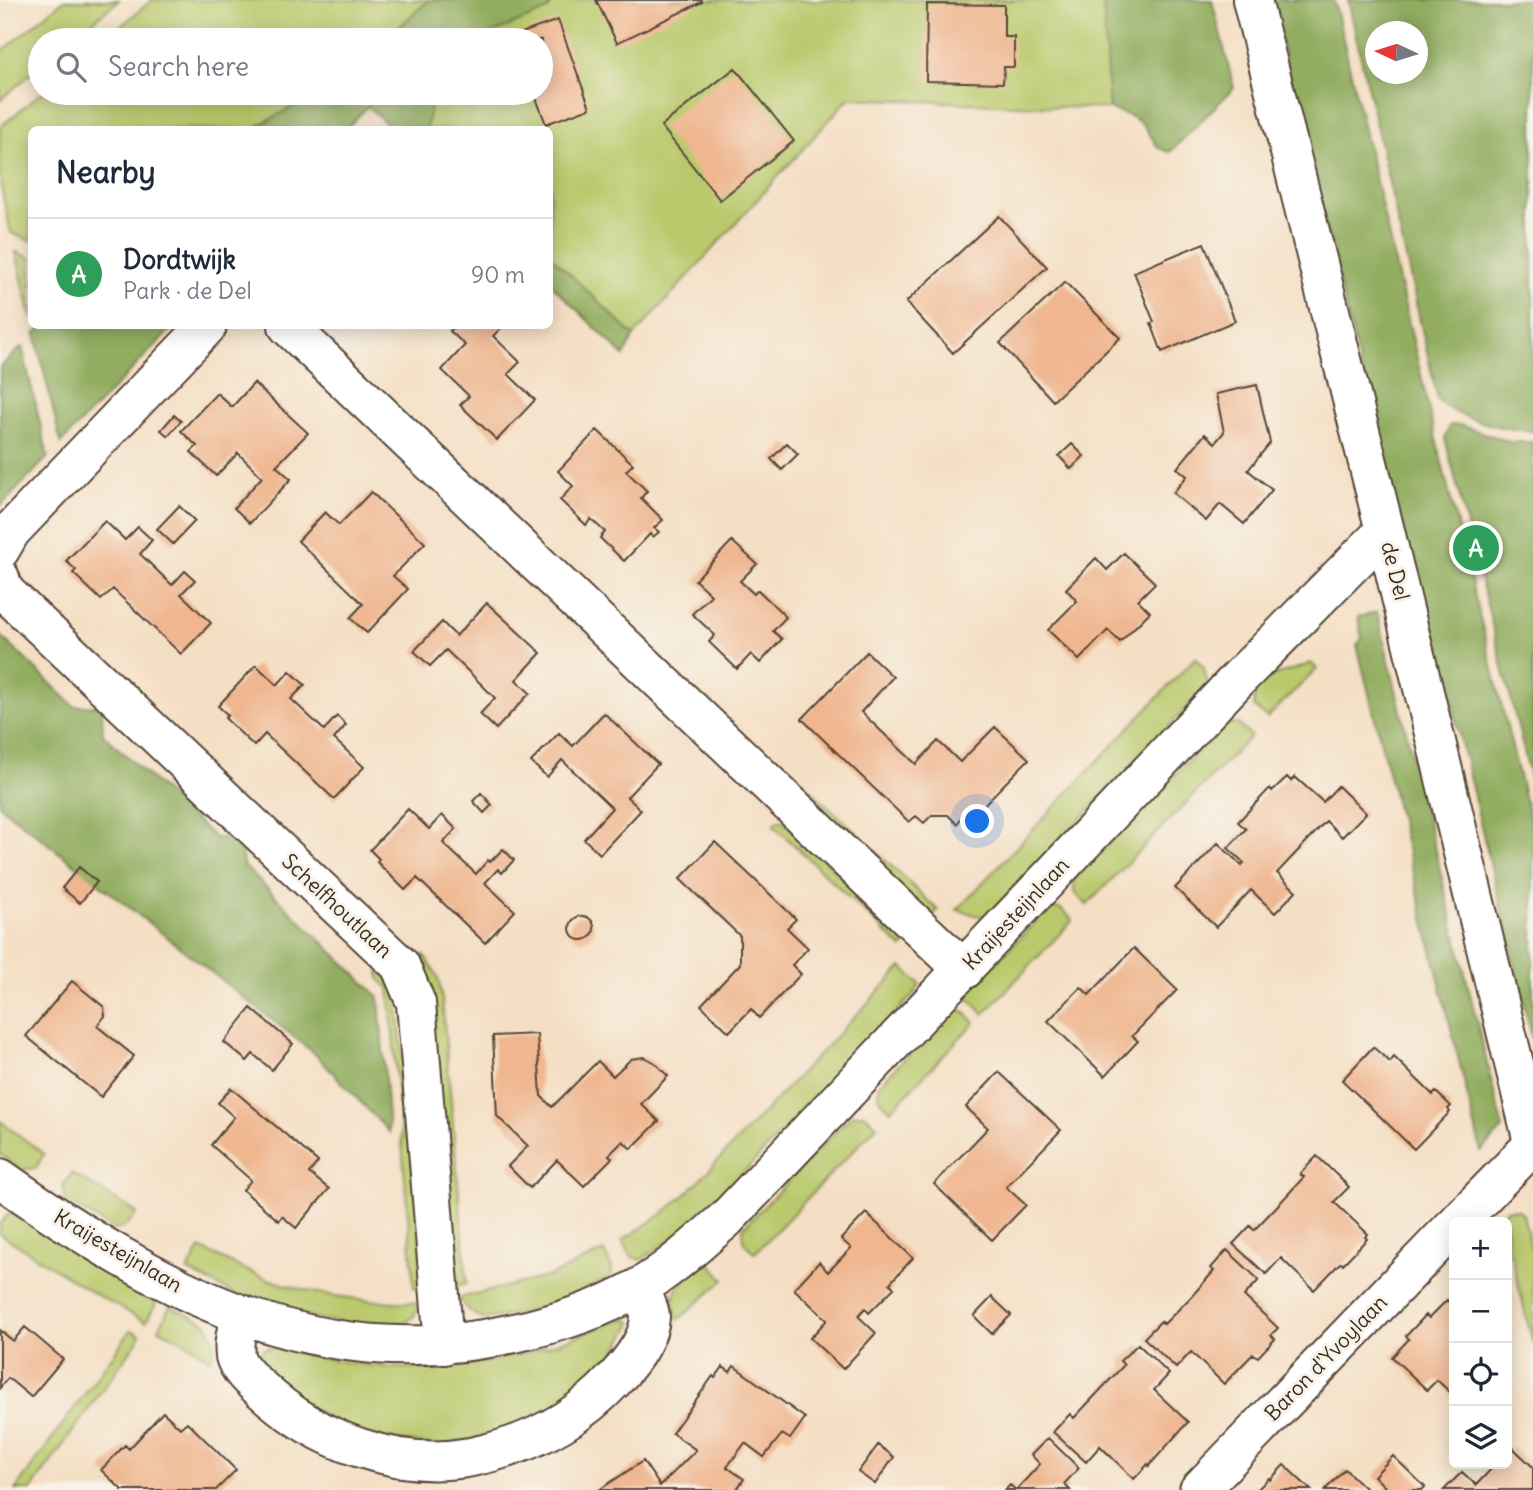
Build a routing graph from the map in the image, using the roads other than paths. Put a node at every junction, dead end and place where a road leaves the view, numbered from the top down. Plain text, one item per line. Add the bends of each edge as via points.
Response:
1 (1252, 0) edge
2 (204, 329) edge
3 (291, 329) edge
4 (1385, 531) junction
5 (0, 550) edge
6 (0, 578) edge
7 (964, 970) junction
8 (1533, 1143) edge
9 (0, 1178) edge
10 (1463, 1217) edge
11 (1449, 1231) edge
12 (639, 1288) junction
13 (241, 1315) junction
14 (444, 1346) junction
15 (1199, 1490) edge

1 - 4 street, de Del
2 - 5 street via 11,531
3 - 7 street
4 - 7 street, Kraijesteijnlaan via 1237,680
4 - 8 street, de Del
6 - 14 street, Schelfhoutlaan via 4,591 400,965 416,1003
7 - 12 street, Kraijesteijnlaan via 726,1219
8 - 10 street, Baron d'Yvoylaan
9 - 13 street, Kraijesteijnlaan via 95,1241 174,1285
11 - 15 street, Baron d'Yvoylaan
12 - 13 street via 650,1315 645,1339 595,1400 555,1427 512,1446 469,1457 394,1456 317,1431 278,1405 236,1359 234,1336
12 - 14 street, Kraijesteijnlaan via 542,1327
13 - 14 street, Kraijesteijnlaan via 313,1337 401,1347

